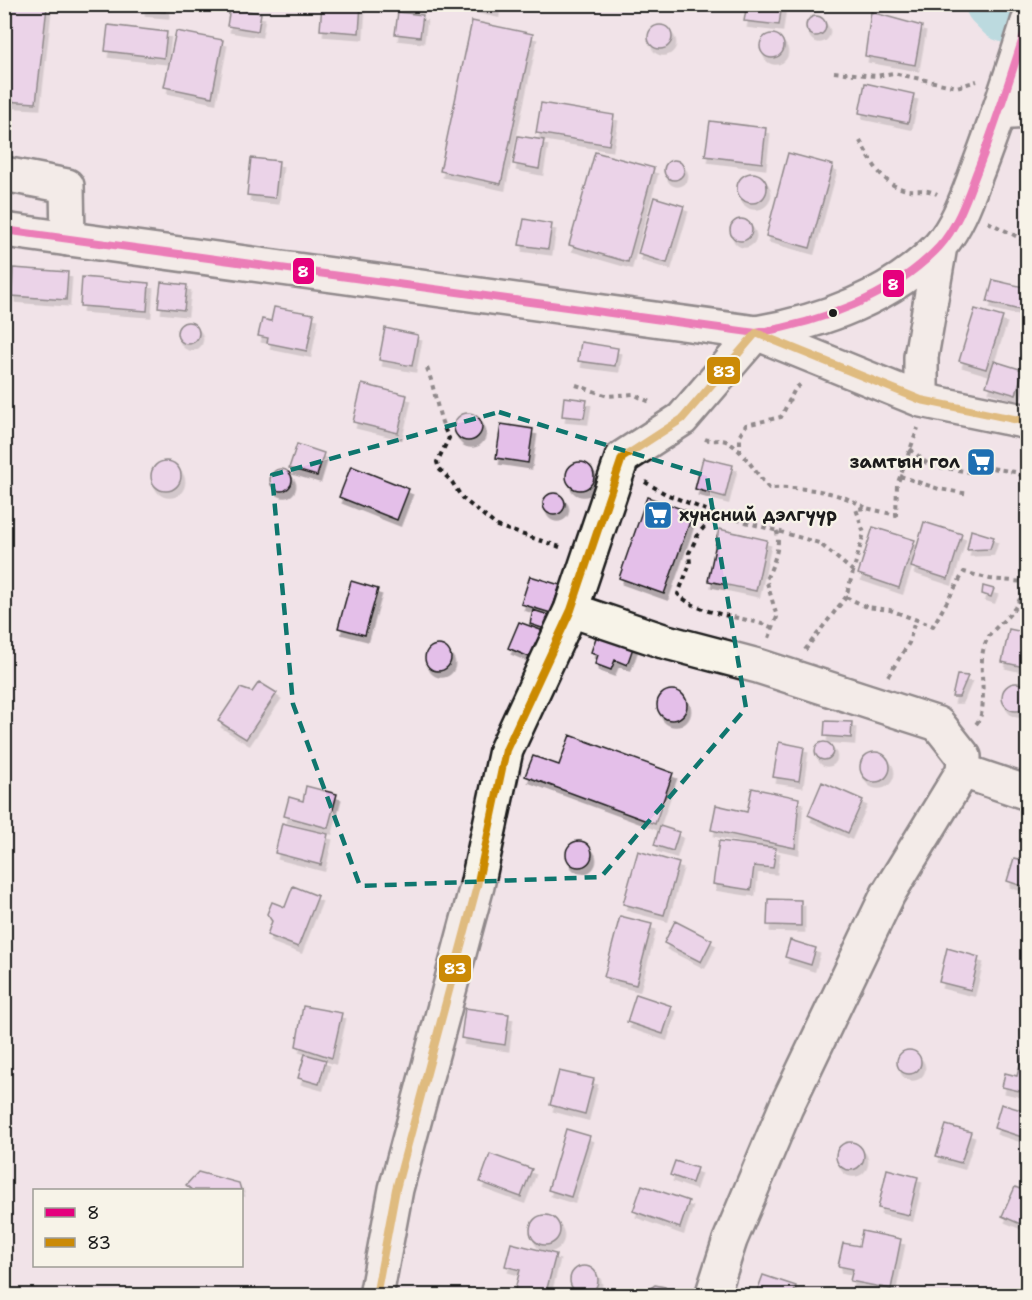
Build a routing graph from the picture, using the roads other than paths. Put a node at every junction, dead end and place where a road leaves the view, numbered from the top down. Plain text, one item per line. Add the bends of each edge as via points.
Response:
1 (1028, 22) edge
2 (1013, 112) edge
3 (4, 174) edge
4 (4, 230) edge
5 (68, 239) junction
6 (940, 246) junction
7 (756, 333) junction
8 (925, 401) junction
9 (1028, 422) edge
10 (571, 610) junction
11 (958, 757) junction
12 (1028, 793) edge
13 (376, 1296) edge
14 (712, 1296) edge

1 - 2 street via 1014,66
2 - 6 street
3 - 5 street via 67,186
4 - 5 street
5 - 7 street
6 - 7 street via 906,274 860,303 822,318
6 - 8 street via 921,357
7 - 8 street
7 - 10 street via 681,419 622,458
8 - 9 street
10 - 11 street via 938,724
10 - 13 street via 506,750 477,886 396,1189
11 - 12 street
11 - 14 street via 786,1107 730,1240

